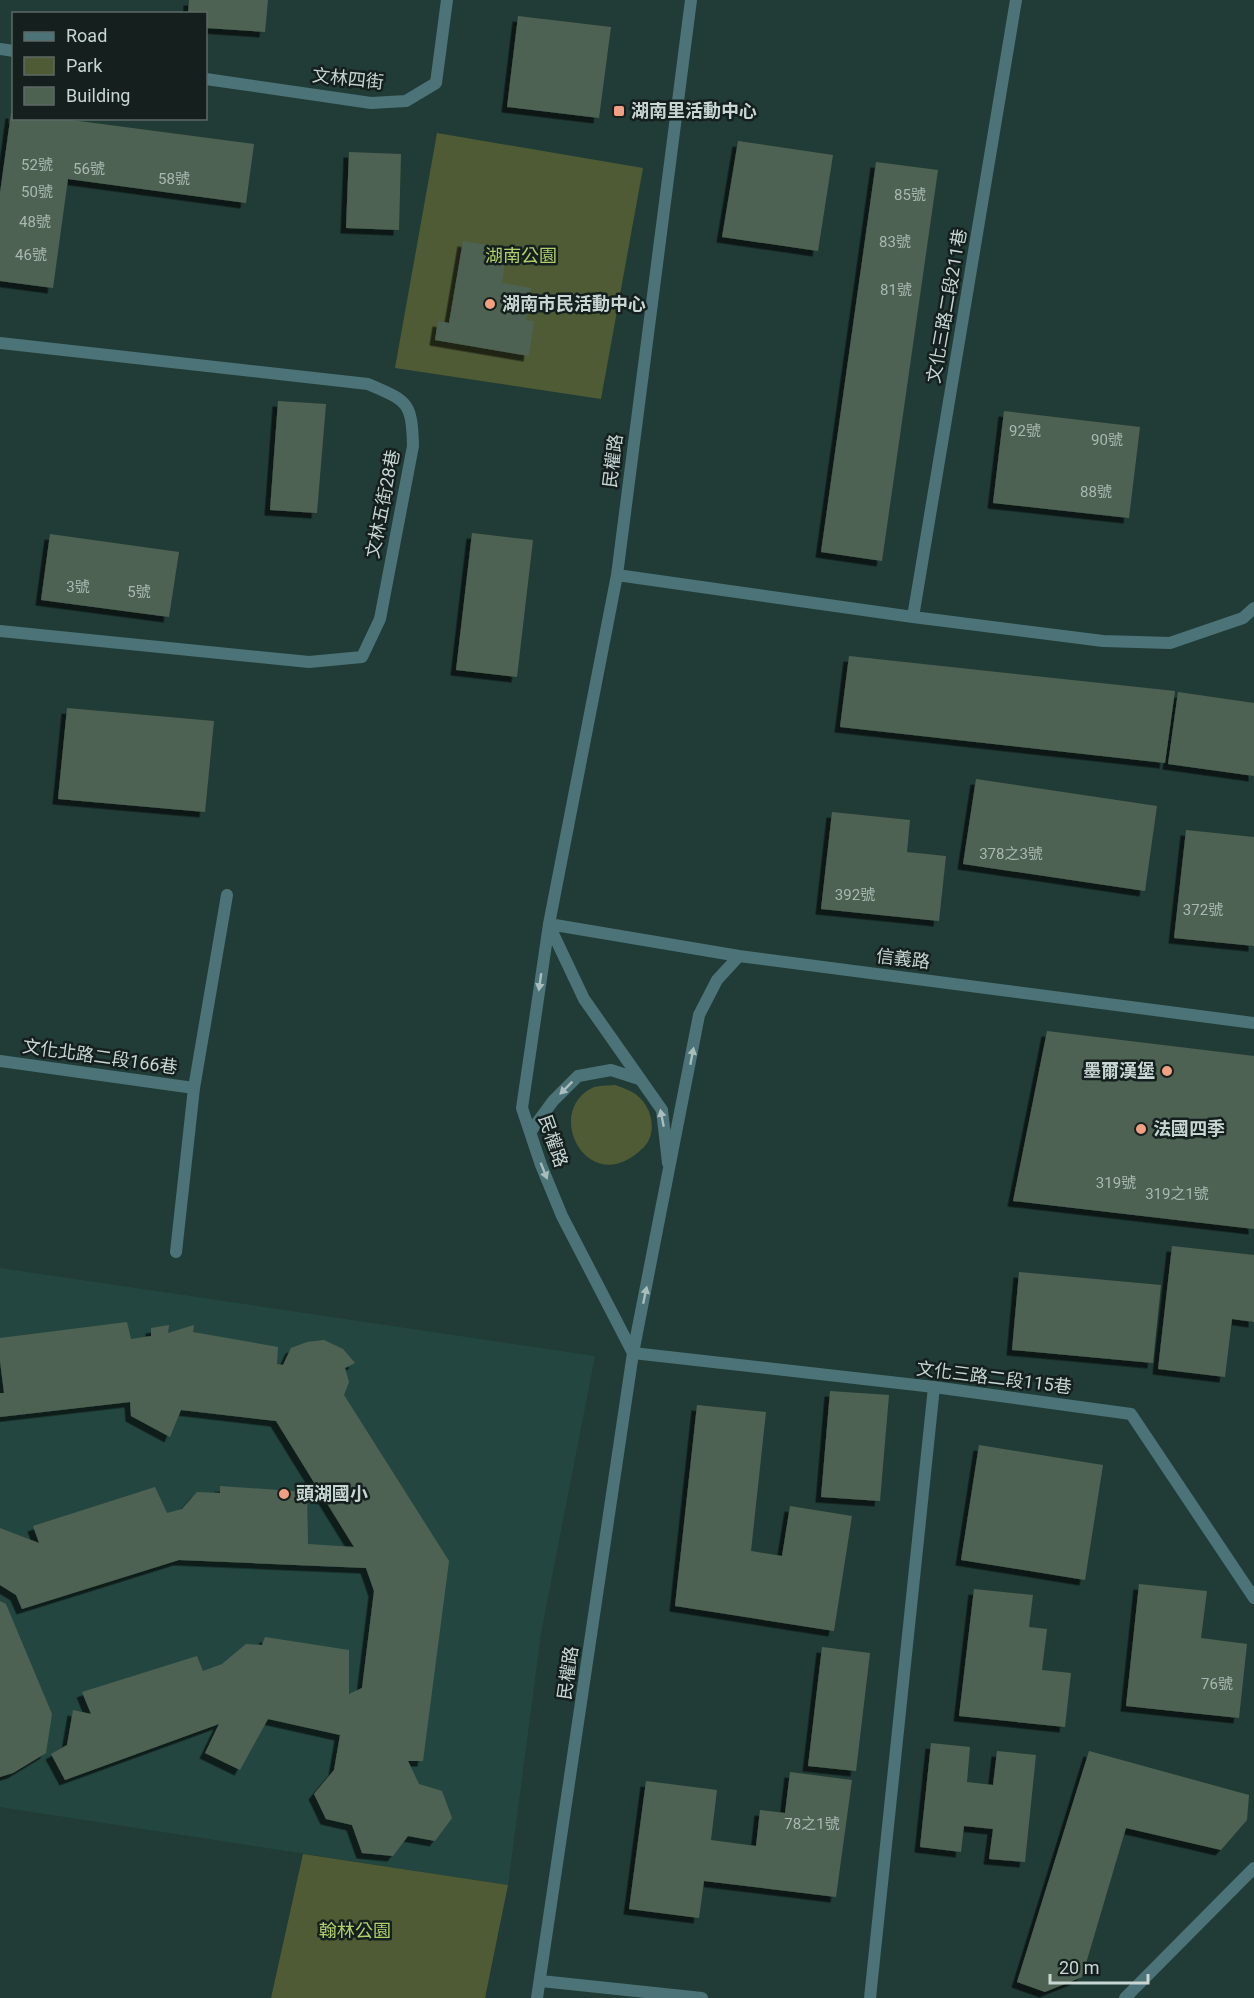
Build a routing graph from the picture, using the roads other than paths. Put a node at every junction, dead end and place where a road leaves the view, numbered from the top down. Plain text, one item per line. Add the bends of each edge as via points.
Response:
1 (447, 0) edge
2 (691, 0) edge
3 (1016, 0) edge
4 (207, 79) edge
5 (0, 343) edge
6 (617, 575) junction
7 (1254, 608) edge
8 (912, 617) junction
9 (0, 631) edge
10 (227, 895) dead end
11 (549, 924) junction
12 (739, 956) junction
13 (1254, 1023) edge
14 (0, 1061) edge
15 (639, 1079) junction
16 (195, 1088) junction
17 (531, 1131) junction
18 (669, 1175) junction
19 (176, 1252) dead end
20 (633, 1353) junction
21 (934, 1388) junction
22 (1254, 1598) edge
23 (1254, 1868) edge
24 (541, 1981) junction
25 (537, 1998) edge
26 (702, 1998) edge
27 (870, 1998) edge
28 (1125, 1998) edge

1 - 4 street, 文林四街 via 436,83 406,101 371,103
2 - 6 street, 民權路
3 - 8 street, 文化三路二段211巷
5 - 9 street, 文林五街28巷 via 368,384 400,398 412,418 413,446 380,619 362,657 309,662
6 - 8 street
6 - 11 street, 民權路
7 - 8 street via 1243,618 1170,643 1103,641
10 - 16 street
11 - 12 street, 信義路
11 - 15 street, 民權路 via 584,999
11 -> 17 street, 民權路 via 522,1108
12 - 13 street, 信義路
18 -> 12 street, 民權路 via 699,1015 717,980
14 - 16 street, 文化北路二段166巷
15 -> 17 street via 611,1070 578,1076
18 -> 15 street, 民權路 via 662,1110
16 - 19 street
17 -> 20 street, 民權路 via 562,1216
20 -> 18 street, 民權路
20 - 21 street, 文化三路二段115巷
20 - 24 street, 民權路
21 - 22 street, 文化三路二段115巷 via 1131,1414
21 - 27 street
23 - 28 street
24 - 25 street, 民權路
24 - 26 street

